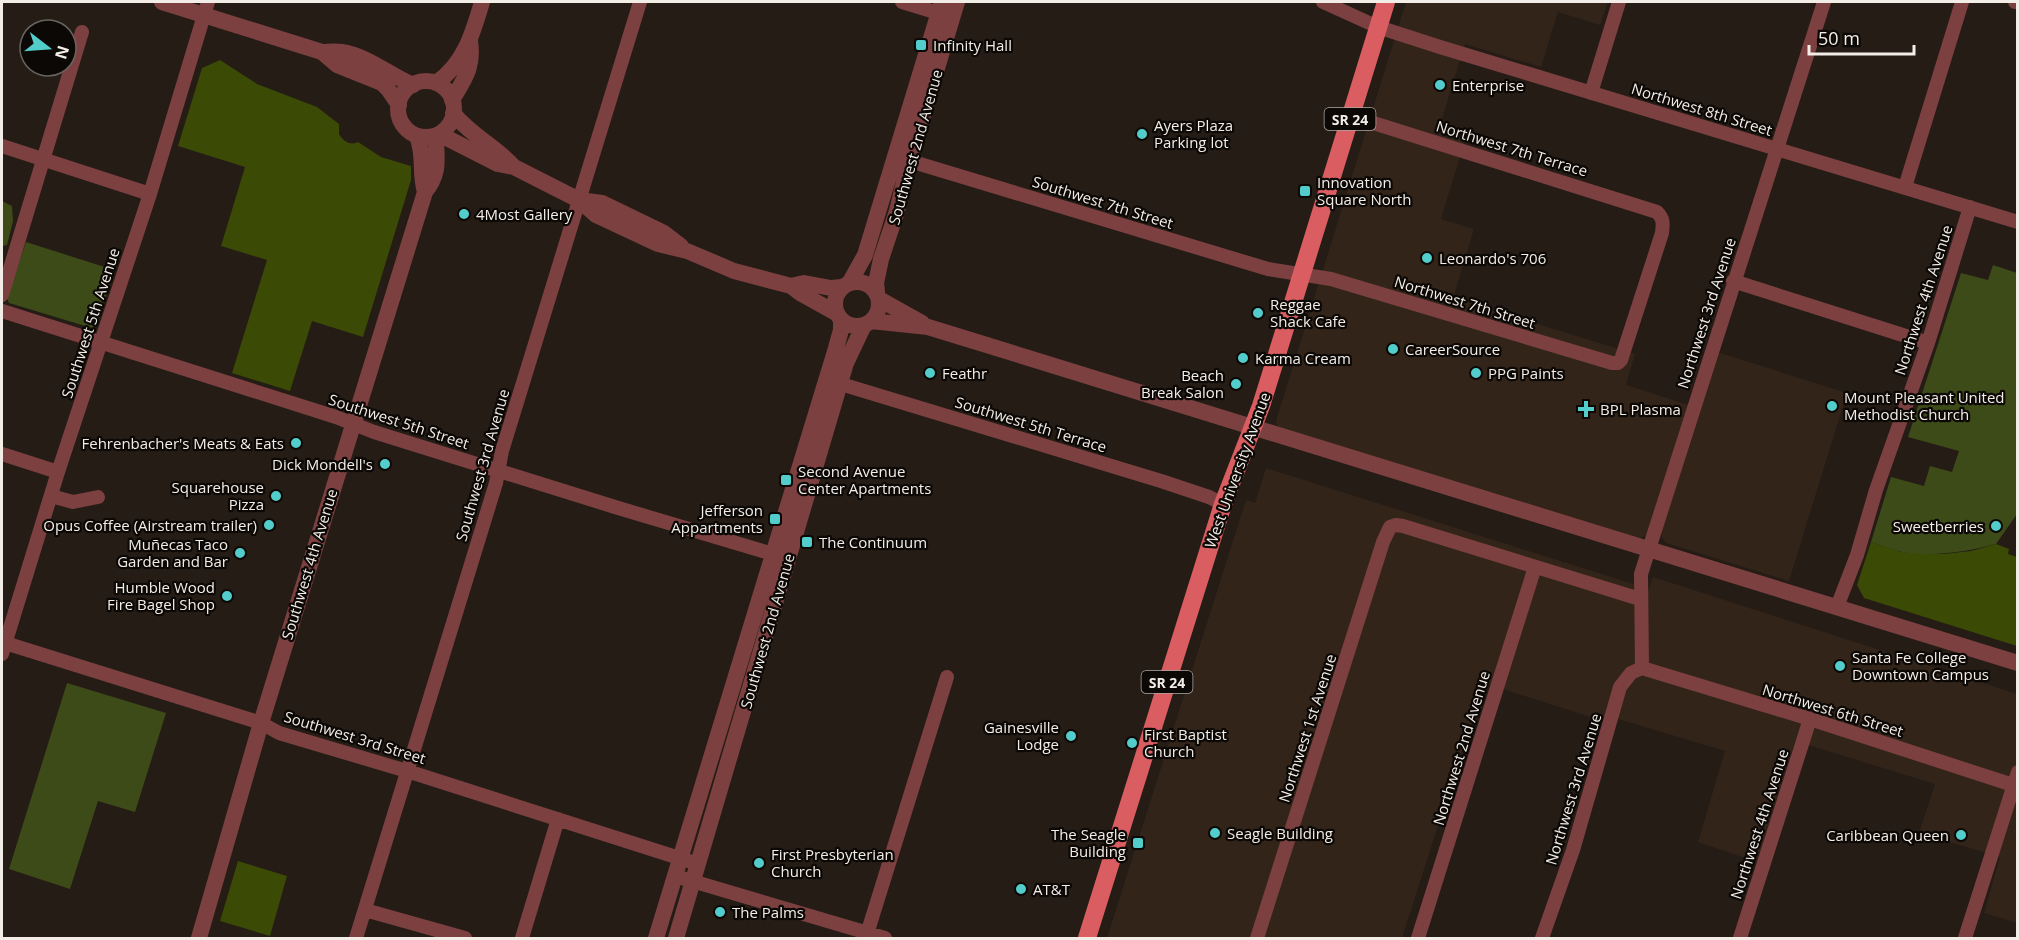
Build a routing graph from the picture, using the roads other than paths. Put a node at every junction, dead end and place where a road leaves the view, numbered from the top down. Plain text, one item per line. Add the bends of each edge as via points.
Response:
1 (162, 2) edge
2 (482, 2) edge
3 (640, 2) edge
4 (902, 2) edge
5 (1323, 2) edge
6 (1386, 2) edge
7 (1619, 2) edge
8 (1824, 2) edge
9 (1962, 2) edge
10 (206, 8) edge
11 (948, 8) edge
12 (1378, 27) junction
13 (82, 32) dead end
14 (470, 41) junction
15 (322, 52) junction
16 (435, 83) junction
17 (413, 85) junction
18 (1591, 93) junction
19 (399, 105) junction
20 (453, 107) junction
21 (1351, 116) junction
22 (437, 135) junction
23 (417, 136) junction
24 (2, 146) edge
25 (1776, 148) junction
26 (902, 158) junction
27 (43, 160) junction
28 (514, 167) junction
29 (1905, 187) junction
30 (425, 192) junction
31 (150, 194) junction
32 (579, 200) junction
33 (1970, 207) junction
34 (2018, 222) edge
35 (1302, 274) junction
36 (1733, 281) junction
37 (846, 285) junction
38 (791, 286) junction
39 (2, 295) edge
40 (878, 295) junction
41 (2, 311) edge
42 (839, 316) junction
43 (868, 323) junction
44 (928, 327) junction
45 (101, 342) junction
46 (1928, 343) junction
47 (1617, 363) joint
48 (833, 382) junction
49 (353, 423) junction
50 (1253, 428) junction
51 (2, 454) edge
52 (498, 470) junction
53 (58, 472) junction
54 (51, 496) junction
55 (98, 497) dead end
56 (1223, 504) junction
57 (1649, 550) junction
58 (781, 556) junction
59 (1535, 567) junction
60 (1640, 599) junction
61 (1837, 607) junction
62 (3, 646) edge
63 (2018, 663) edge
64 (1642, 668) junction
65 (947, 677) dead end
66 (737, 703) junction
67 (1810, 719) junction
68 (261, 723) junction
69 (407, 771) junction
70 (2015, 778) edge
71 (558, 819) junction
72 (681, 858) junction
73 (698, 864) junction
74 (675, 876) junction
75 (693, 881) junction
76 (365, 910) junction
77 (867, 934) junction
78 (199, 939) edge
79 (356, 939) edge
80 (465, 939) edge
81 (522, 939) edge
82 (657, 939) edge
83 (676, 939) edge
84 (885, 939) edge
85 (1087, 939) edge
86 (1257, 939) edge
87 (1418, 939) edge
88 (1542, 939) edge
89 (1740, 939) edge
90 (1965, 939) edge

1 - 10 street
2 - 14 street
3 - 32 street, Southwest 3rd Avenue
4 - 11 street
5 - 12 street, Northwest 8th Street
6 - 12 main road, West University Avenue / SR 24
7 - 18 street
8 - 25 street, Northwest 3rd Avenue
9 - 29 street
10 - 15 street
10 - 31 street, Southwest 5th Avenue
11 - 26 street, Southwest 2nd Avenue
12 - 18 street, Northwest 8th Street
12 - 21 main road, West University Avenue / SR 24
13 - 27 street
14 - 16 street via 453,68
14 - 20 street via 473,58
15 - 17 street via 342,52
15 - 19 street via 337,65 382,83
16 - 17 street
16 - 20 street via 443,87
17 - 19 street
18 - 25 street, Northwest 8th Street
19 - 23 street via 400,120
20 - 22 street via 448,126
20 - 28 street via 463,125 503,154
21 - 35 main road, West University Avenue / SR 24
21 - 47 street, Northwest 7th Terrace via 1650,209 1662,217 1662,233 1624,356
22 - 23 street
22 - 28 street via 498,164
22 - 30 street, Southwest 4th Avenue via 436,172
23 - 30 street, Southwest 4th Avenue
24 - 27 street
25 - 29 street, Northwest 8th Street
25 - 36 street, Northwest 3rd Avenue
26 - 35 street, Southwest 7th Street via 1268,270
26 - 37 street, Southwest 2nd Avenue via 865,255
26 - 40 street, Southwest 2nd Avenue via 897,211 881,259
27 - 31 street
27 - 39 street
28 - 32 street
29 - 33 street, Northwest 8th Street
30 - 49 street, Southwest 4th Avenue
31 - 45 street, Southwest 5th Avenue
32 - 38 street via 602,203 664,232 687,251 734,272
32 - 52 street, Southwest 3rd Avenue
33 - 34 street, Northwest 8th Street
33 - 46 street, Northwest 4th Avenue
35 - 47 street, Northwest 7th Street via 1331,279
35 - 50 main road, West University Avenue / SR 24
36 - 46 street
36 - 57 street, Northwest 3rd Avenue
37 - 38 street
37 - 40 street via 861,281
37 - 42 street via 835,299
38 - 42 street
40 - 43 street via 878,311
40 - 44 street
41 - 45 street, Southwest 5th Street
42 - 43 street via 852,326
42 - 48 street, Southwest 2nd Avenue via 841,330
43 - 44 street
43 - 48 street, Southwest 2nd Avenue
44 - 50 street
45 - 49 street, Southwest 5th Street
45 - 53 street, Southwest 5th Avenue
46 - 61 street, Northwest 4th Avenue
48 - 56 street, Southwest 5th Terrace via 1150,477
48 - 58 street, Southwest 2nd Avenue
49 - 52 street, Southwest 5th Street
49 - 68 street, Southwest 4th Avenue
50 - 56 main road, West University Avenue / SR 24
50 - 57 street
51 - 53 street
52 - 58 street, Southwest 5th Street
52 - 69 street, Southwest 3rd Avenue
53 - 54 street, Southwest 5th Avenue
54 - 55 street via 74,502
54 - 62 street, Southwest 5th Avenue
56 - 85 main road, West University Avenue / SR 24
57 - 60 street, Northwest 3rd Avenue via 1641,574
57 - 61 street
58 - 66 street, Southwest 2nd Avenue
59 - 60 street
59 - 86 street, Northwest 1st Avenue via 1403,526 1390,527
59 - 87 street, Northwest 2nd Avenue
60 - 64 street, Northwest 3rd Avenue
61 - 63 street
62 - 68 street, Southwest 3rd Street
64 - 67 street, Northwest 6th Street
64 - 88 street, Northwest 3rd Avenue via 1630,673 1620,687 1573,850
65 - 77 street
66 - 72 street, Southwest 2nd Avenue
66 - 73 street, Southwest 2nd Avenue
67 - 70 street, Northwest 6th Street
67 - 89 street, Northwest 4th Avenue
68 - 69 street, Southwest 3rd Street via 279,733
68 - 78 street, Southwest 4th Avenue
69 - 71 street, Southwest 3rd Street
69 - 76 street, Southwest 3rd Avenue
70 - 90 street
71 - 72 street, Southwest 3rd Street
71 - 81 street
72 - 73 street, Southwest 3rd Street
72 - 74 street, Southwest 2nd Avenue
73 - 75 street, Southwest 2nd Avenue
74 - 75 street
74 - 82 street, Southwest 2nd Avenue
75 - 77 street
75 - 83 street, Southwest 2nd Avenue
76 - 79 street, Southwest 3rd Avenue
76 - 80 street
77 - 84 street

